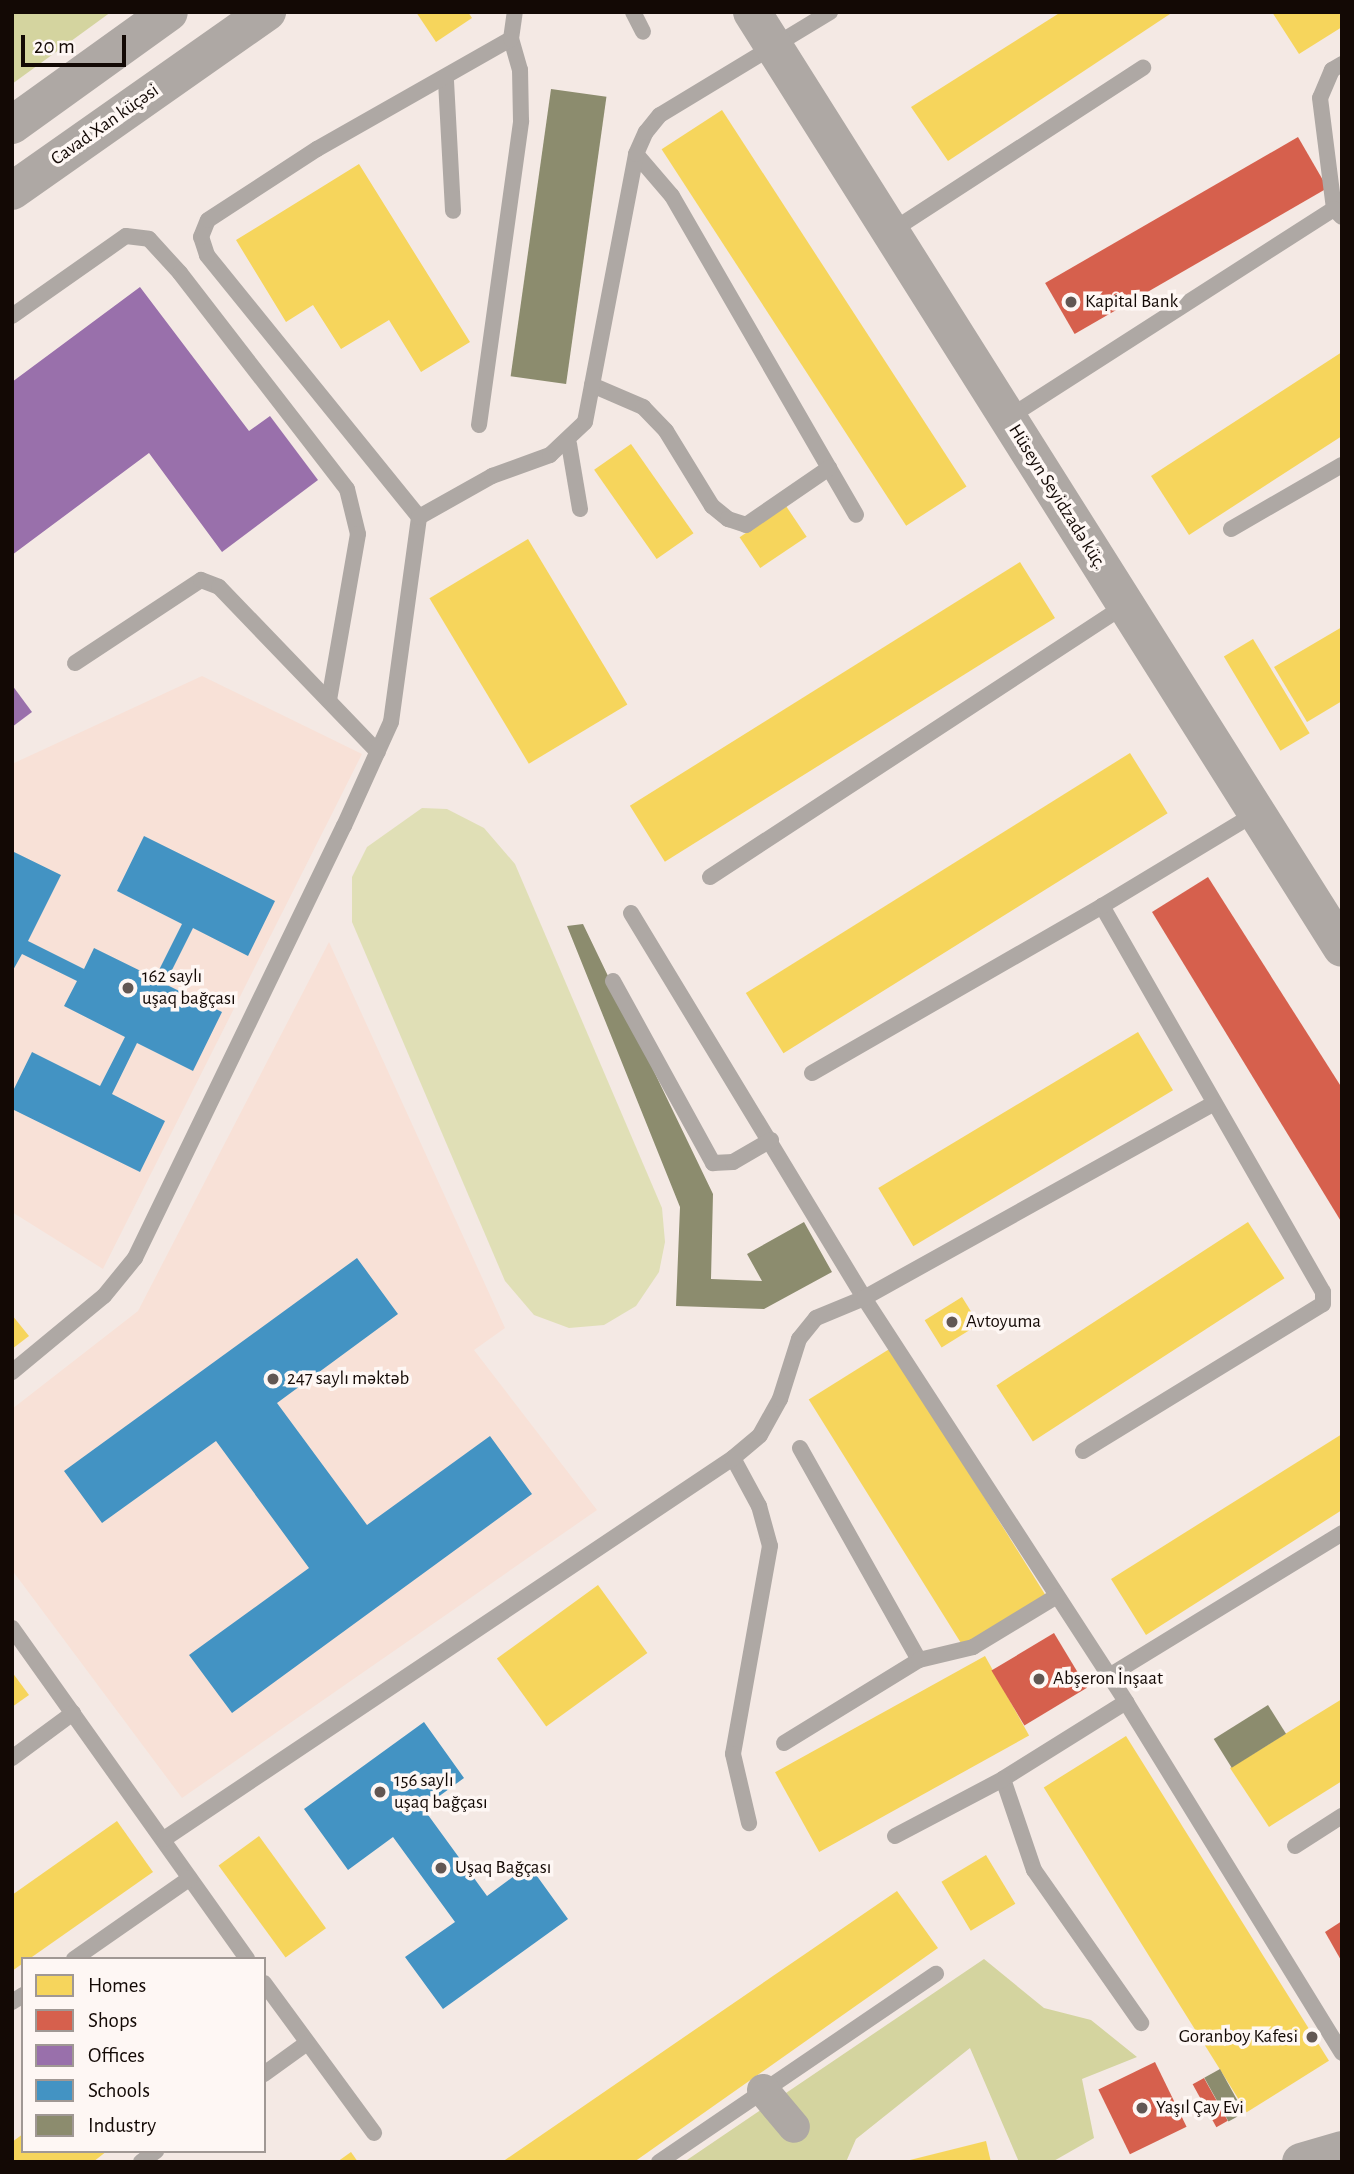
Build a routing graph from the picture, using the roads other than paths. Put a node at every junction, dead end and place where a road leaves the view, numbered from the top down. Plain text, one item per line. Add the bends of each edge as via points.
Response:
1 (169, 12) edge
2 (267, 12) edge
3 (515, 12) edge
4 (633, 12) edge
5 (752, 12) edge
6 (830, 12) edge
7 (643, 32) dead end
8 (511, 39) junction
9 (773, 45) junction
10 (1342, 64) edge
11 (1143, 68) dead end
12 (446, 81) junction
13 (12, 125) edge
14 (636, 154) junction
15 (12, 191) edge
16 (453, 211) dead end
17 (1338, 213) edge
18 (890, 232) junction
19 (12, 316) edge
20 (592, 386) junction
21 (1008, 418) junction
22 (479, 425) dead end
23 (569, 444) junction
24 (1342, 465) edge
25 (829, 468) junction
26 (580, 509) dead end
27 (856, 515) dead end
28 (419, 517) junction
29 (1231, 529) dead end
30 (1125, 605) junction
31 (75, 663) dead end
32 (329, 701) junction
33 (378, 752) junction
34 (1256, 813) junction
35 (710, 877) dead end
36 (1102, 906) junction
37 (631, 913) dead end
38 (1342, 948) edge
39 (613, 981) dead end
40 (812, 1073) dead end
41 (1213, 1104) junction
42 (771, 1140) junction
43 (864, 1298) junction
44 (12, 1372) edge
45 (800, 1448) dead end
46 (1083, 1451) dead end
47 (733, 1458) junction
48 (1342, 1533) edge
49 (1057, 1596) junction
50 (12, 1628) edge
51 (919, 1660) junction
52 (1109, 1676) junction
53 (1126, 1702) junction
54 (73, 1713) junction
55 (784, 1743) dead end
56 (12, 1758) edge
57 (1003, 1779) junction
58 (1342, 1816) edge
59 (749, 1823) dead end
60 (895, 1836) dead end
61 (164, 1839) junction
62 (1295, 1846) dead end
63 (190, 1878) junction
64 (77, 1957) edge
65 (246, 1957) edge
66 (936, 1974) dead end
67 (266, 1986) edge
68 (1141, 2023) dead end
69 (307, 2043) junction
70 (1342, 2053) edge
71 (266, 2073) edge
72 (763, 2090) junction
73 (794, 2127) dead end
74 (374, 2133) dead end
75 (1342, 2150) edge
76 (659, 2162) edge
77 (1301, 2162) edge

1 - 13 street
2 - 15 street, Cavad Xan küçəsi
3 - 8 lane
4 - 7 lane
5 - 9 street, Hüseyn Seyidzadə küç.
6 - 9 lane
8 - 12 lane
8 - 22 lane via 520,70 521,121
9 - 14 lane via 660,115
9 - 18 street, Hüseyn Seyidzadə küç.
10 - 17 lane via 1332,70 1320,99
11 - 18 lane
12 - 16 lane
12 - 28 lane via 306,156 208,220 201,237 207,255
14 - 20 lane
14 - 25 lane via 672,196
17 - 21 lane
18 - 21 street, Hüseyn Seyidzadə küç.
19 - 32 lane via 126,236 149,239 180,273 346,489 358,534
20 - 23 lane via 585,422
20 - 25 lane via 643,407 666,430 712,506 728,519 746,525
21 - 30 street, Hüseyn Seyidzadə küç.
23 - 26 lane
23 - 28 lane via 492,476
24 - 29 lane
25 - 27 lane
28 - 33 lane via 398,689
30 - 34 street, Hüseyn Seyidzadə küç.
30 - 35 lane
31 - 32 lane via 201,580 219,587
32 - 33 lane
33 - 44 lane via 135,1258 104,1296
34 - 36 lane
34 - 38 street, Hüseyn Seyidzadə küç.
36 - 40 lane
36 - 41 lane
37 - 42 lane
39 - 42 lane via 713,1163 733,1162
41 - 43 lane
41 - 46 lane via 1323,1292 1323,1304
42 - 43 lane
43 - 47 lane via 816,1318 799,1339 780,1399 760,1435
43 - 49 lane
45 - 51 lane
47 - 59 lane via 759,1506 771,1546 733,1754
47 - 61 lane
48 - 52 lane
49 - 51 lane via 973,1647
49 - 52 lane
50 - 54 lane
51 - 55 lane
52 - 53 lane
53 - 57 lane
53 - 70 lane
54 - 56 lane
54 - 61 lane
57 - 60 lane
57 - 68 lane via 1034,1870
58 - 62 lane
61 - 63 lane
63 - 64 lane
63 - 65 lane
66 - 72 lane
67 - 69 lane
69 - 71 lane
69 - 74 lane
72 - 73 street
72 - 76 lane
75 - 77 street

